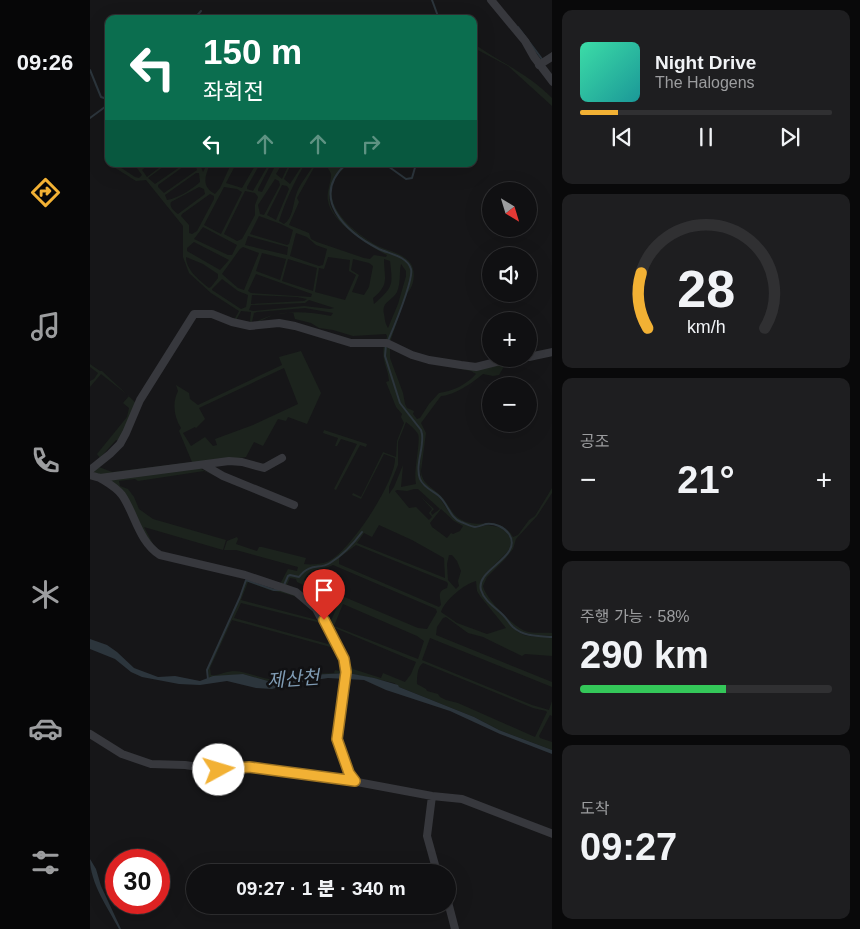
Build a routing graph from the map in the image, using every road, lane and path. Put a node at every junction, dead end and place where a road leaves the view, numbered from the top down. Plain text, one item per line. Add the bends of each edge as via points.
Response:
1 (491, 0) edge
2 (552, 56) edge
3 (540, 64) junction
4 (552, 82) edge
5 (552, 352) edge
6 (537, 355) edge
7 (482, 366) edge
8 (282, 458) dead end
9 (204, 465) junction
10 (90, 470) edge
11 (90, 475) edge
12 (100, 478) junction
13 (294, 505) dead end
14 (90, 734) edge
15 (355, 781) junction
16 (432, 796) junction
17 (552, 834) edge
18 (434, 864) edge
19 (451, 914) edge
20 (455, 929) edge

1 - 3 street
2 - 3 street
3 - 4 street
5 - 6 street
7 - 10 street via 429,360 387,343 351,343 279,323 250,326 212,314 194,314 140,400 120,444
8 - 9 street via 264,468 229,461
9 - 12 street
9 - 13 street
11 - 12 street
12 - 15 street via 123,496 143,536 160,555 230,571 296,592 316,609 346,664 337,739
14 - 15 street via 122,754 151,764 185,764 219,770 249,767
15 - 16 street
16 - 17 street via 471,802
16 - 18 street via 427,836
19 - 20 street

